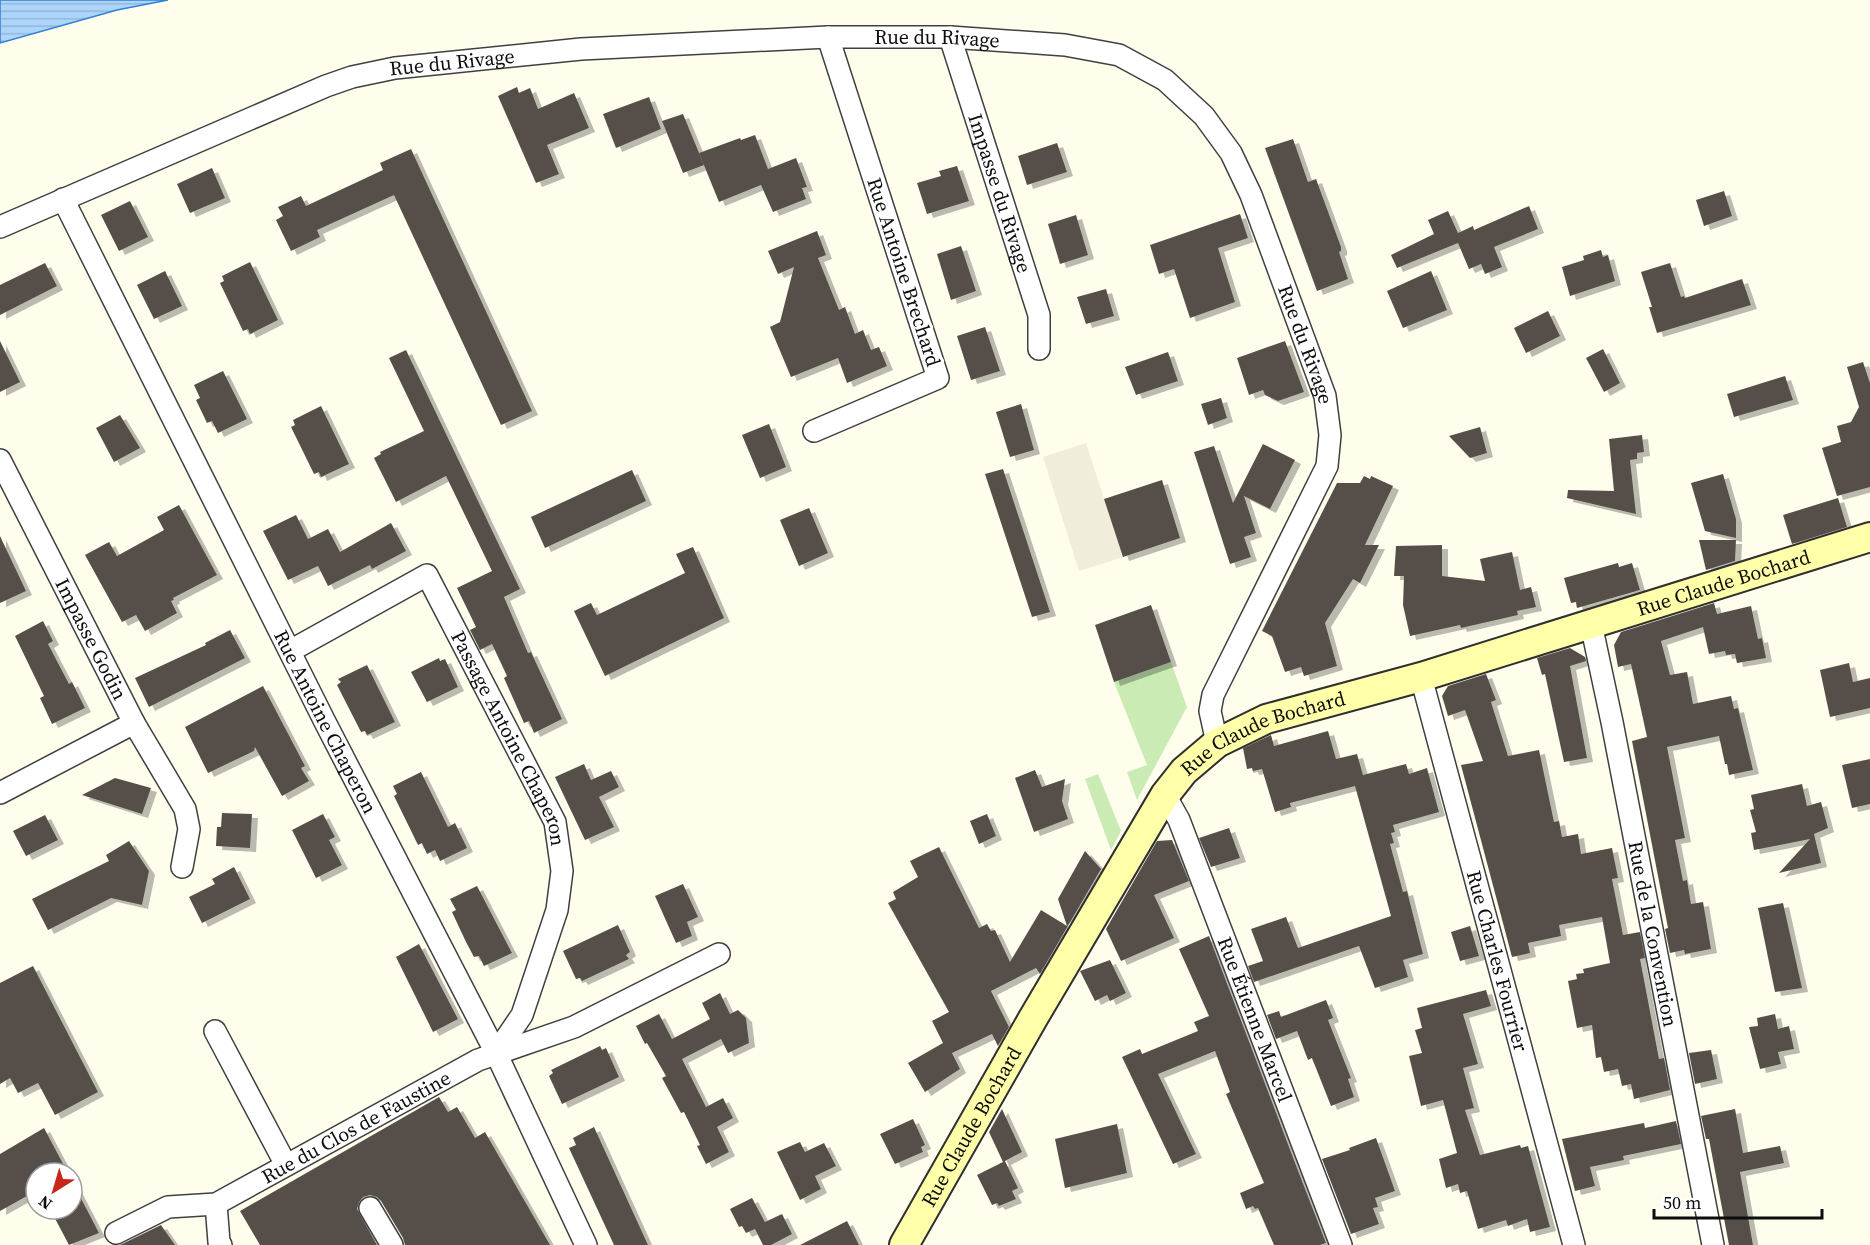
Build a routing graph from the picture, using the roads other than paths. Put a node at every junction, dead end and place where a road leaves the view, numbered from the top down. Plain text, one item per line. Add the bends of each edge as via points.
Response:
1 (828, 37) junction
2 (950, 37) junction
3 (63, 199) junction
4 (0, 227) edge
5 (1039, 349) dead end
6 (814, 431) dead end
7 (0, 460) edge
8 (1870, 537) edge
9 (1591, 624) junction
10 (290, 651) junction
11 (1422, 677) junction
12 (135, 723) junction
13 (1217, 743) junction
14 (0, 793) edge
15 (1165, 795) junction
16 (182, 867) dead end
17 (719, 954) dead end
18 (215, 1031) dead end
19 (496, 1053) junction
20 (286, 1165) junction
21 (216, 1204) junction
22 (370, 1208) dead end
23 (116, 1233) dead end
24 (221, 1245) edge
25 (392, 1245) edge
26 (586, 1245) edge
27 (904, 1245) edge
28 (1341, 1245) edge
29 (1574, 1245) edge
30 (1713, 1245) edge

1 - 2 street, Rue du Rivage
1 - 3 street, Rue du Rivage via 581,49 395,68 352,77
1 - 6 street, Rue Antoine Brechard via 938,378
2 - 5 street, Impasse du Rivage via 1039,315
2 - 13 street, Rue du Rivage via 1065,45 1119,55 1165,80 1204,116 1231,153 1251,195 1325,396 1330,435 1328,466 1213,695 1210,711
3 - 4 street, Rue du Rivage
3 - 10 street, Rue Antoine Chaperon
7 - 12 street, Impasse Godin
8 - 9 main road, Rue Claude Bochard
9 - 11 main road, Rue Claude Bochard
9 - 30 street, Rue de la Convention
10 - 19 street, Rue Antoine Chaperon
10 - 19 street, Passage Antoine Chaperon via 427,575 555,822 562,871 557,910 522,1015
11 - 13 main road, Rue Claude Bochard via 1266,719
11 - 29 street, Rue Charles Fourrier
12 - 14 street, Impasse Godin
12 - 16 street via 185,809 189,829
13 - 15 main road, Rue Claude Bochard via 1184,771
15 - 27 main road, Rue Claude Bochard
15 - 28 street, Rue Étienne Marcel via 1179,820
17 - 19 street, Rue du Clos de Faustine via 574,1027
18 - 20 street
19 - 20 street, Rue du Clos de Faustine
19 - 26 street, Rue Antoine Chaperon
20 - 21 street, Rue du Clos de Faustine
21 - 23 street, Rue du Clos de Faustine via 168,1207
21 - 24 street
22 - 25 street

